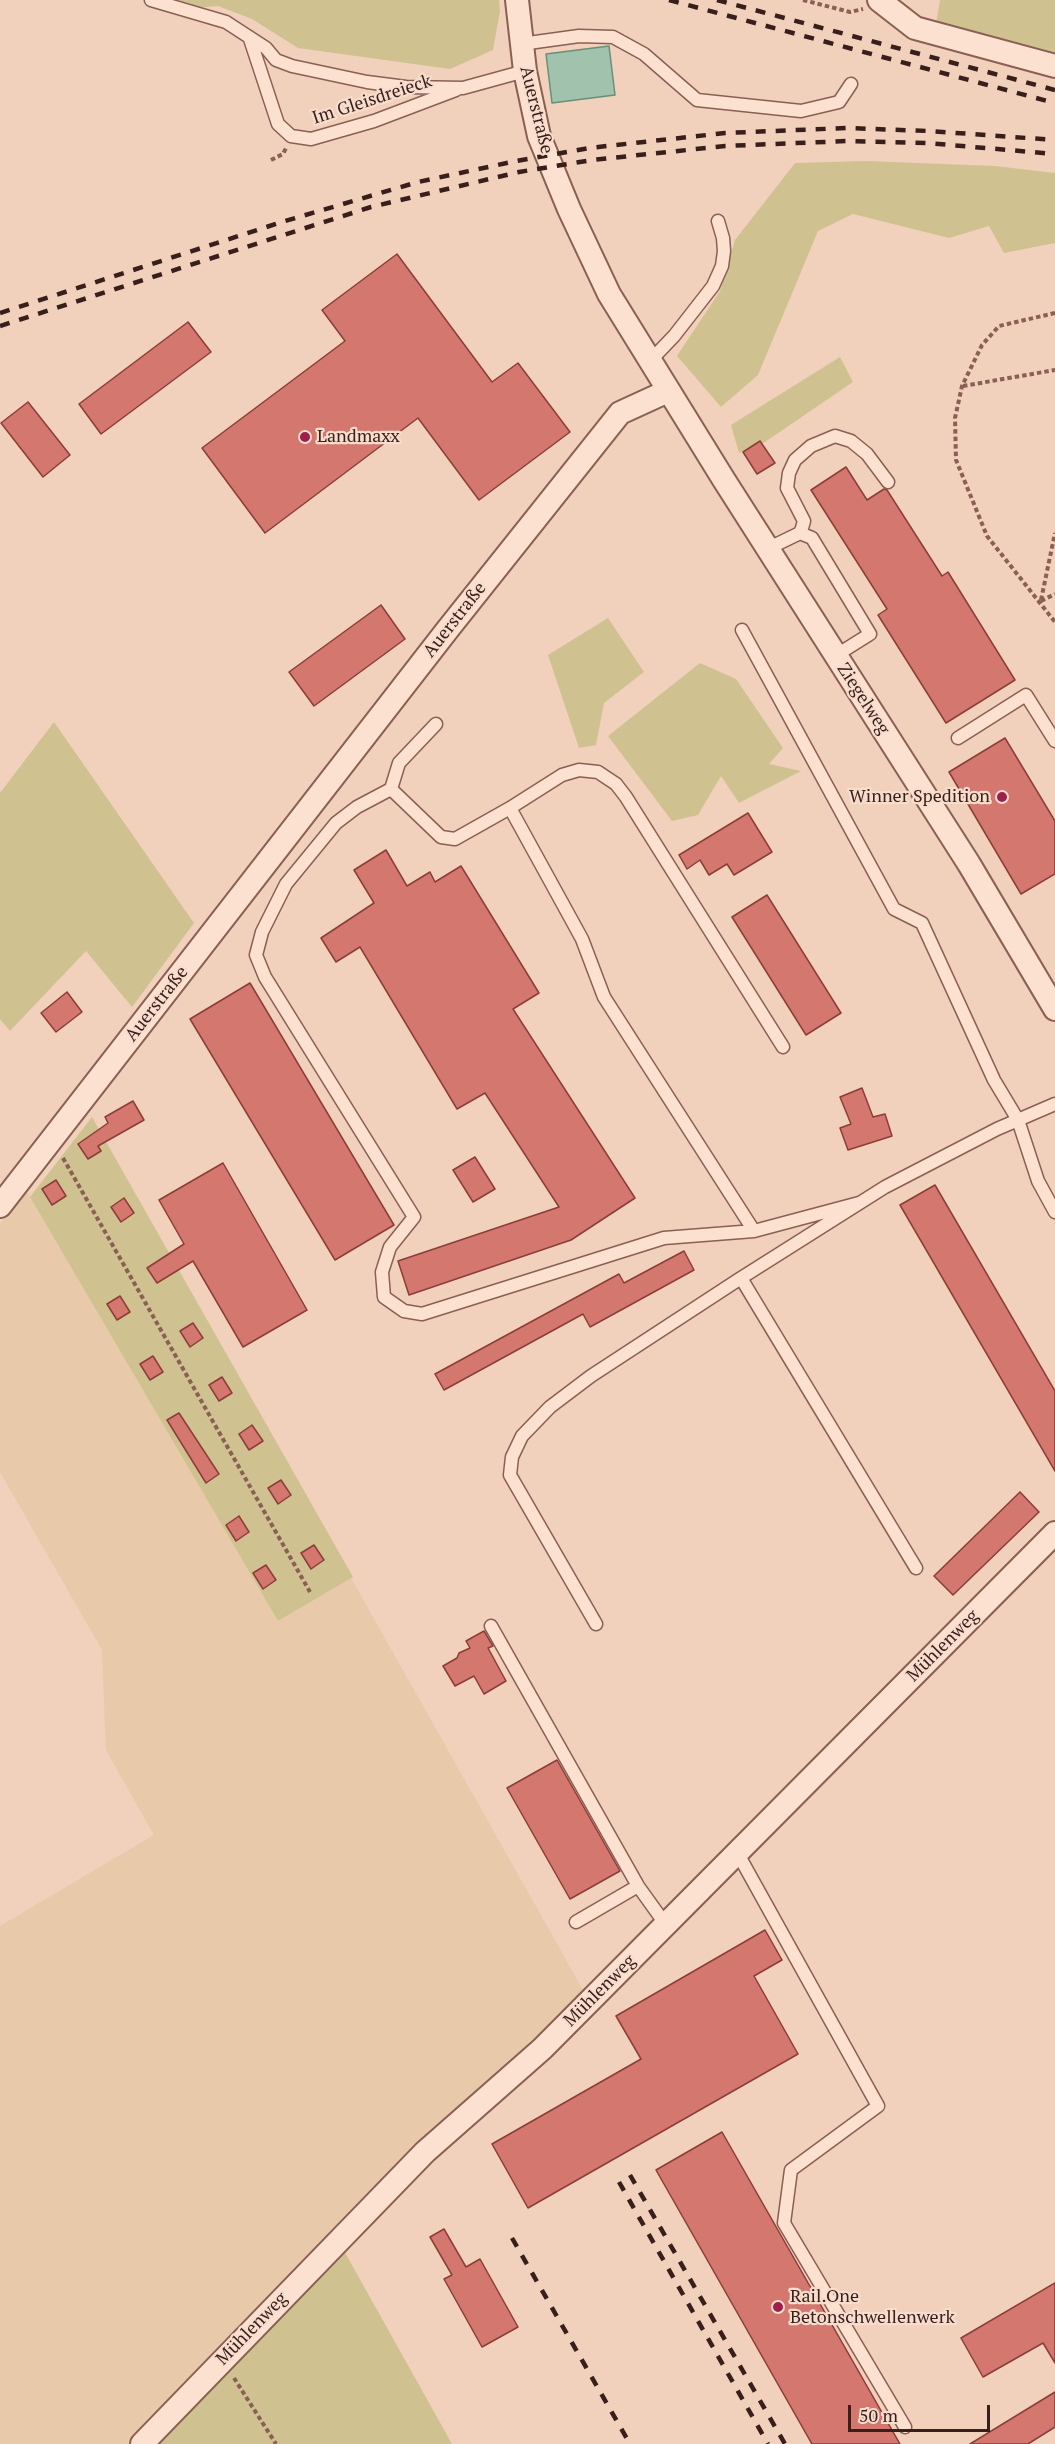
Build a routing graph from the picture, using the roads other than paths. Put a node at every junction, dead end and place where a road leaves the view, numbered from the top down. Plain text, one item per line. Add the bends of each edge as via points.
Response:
1 (151, 0) edge
2 (517, 0) edge
3 (882, 2) edge
4 (250, 39) junction
5 (521, 44) junction
6 (1055, 66) edge
7 (525, 71) junction
8 (851, 84) dead end
9 (463, 87) junction
10 (718, 221) dead end
11 (650, 361) junction
12 (668, 391) junction
13 (888, 482) dead end
14 (800, 533) junction
15 (769, 548) junction
16 (742, 630) dead end
17 (835, 656) junction
18 (436, 724) dead end
19 (957, 738) dead end
20 (1055, 741) edge
21 (391, 789) junction
22 (510, 808) junction
23 (1055, 1009) edge
24 (783, 1047) dead end
25 (1055, 1104) edge
26 (1018, 1120) junction
27 (859, 1203) junction
28 (0, 1206) edge
29 (1055, 1212) edge
30 (754, 1231) junction
31 (741, 1278) junction
32 (1055, 1533) edge
33 (916, 1568) dead end
34 (596, 1624) dead end
35 (490, 1626) dead end
36 (738, 1854) junction
37 (638, 1886) junction
38 (576, 1922) dead end
39 (666, 1925) junction
40 (905, 2427) dead end
41 (142, 2444) edge

1 - 4 lane, Im Gleisdreieck via 226,22
2 - 5 street, Auerstraße
3 - 6 street via 915,28
4 - 9 lane, Im Gleisdreieck via 266,48 276,60 292,66 406,87
4 - 9 lane, Im Gleisdreieck via 278,124 291,136 311,139 374,121
5 - 7 street, Auerstraße
5 - 8 lane via 579,36 614,37 644,54 697,100 801,111 839,102
7 - 9 lane, Im Gleisdreieck
7 - 11 street, Auerstraße via 539,136 562,192 609,294
10 - 11 lane via 723,238 722,266 713,286
11 - 12 street, Auerstraße
12 - 15 street, Ziegelweg
12 - 28 street, Auerstraße via 620,413
13 - 14 lane via 867,454 851,441 835,436 811,446 795,460 787,488 804,521
14 - 15 lane
14 - 17 lane via 812,538 870,634
15 - 17 street, Ziegelweg
16 - 26 lane via 894,909 922,923 994,1080
17 - 23 street, Ziegelweg via 969,864
18 - 21 lane via 399,763
19 - 20 lane via 1026,695
21 - 22 lane via 441,837 454,839
21 - 30 lane via 336,823 300,867 262,932 256,955 265,977 414,1217 390,1247 382,1272 384,1297 404,1311 422,1314 664,1238
22 - 24 lane via 562,775 579,770 598,772 616,784
22 - 30 lane via 582,939 604,997
25 - 26 lane
26 - 27 lane
26 - 29 lane via 1038,1181
27 - 30 lane
27 - 31 lane
31 - 33 lane
31 - 34 lane via 566,1394 522,1436 512,1457 510,1475
32 - 36 street, Mühlenweg
35 - 37 lane
36 - 39 street, Mühlenweg
36 - 40 lane via 878,2106 791,2170 784,2223
37 - 38 lane
37 - 39 lane
39 - 41 street, Mühlenweg via 542,2049 424,2152

